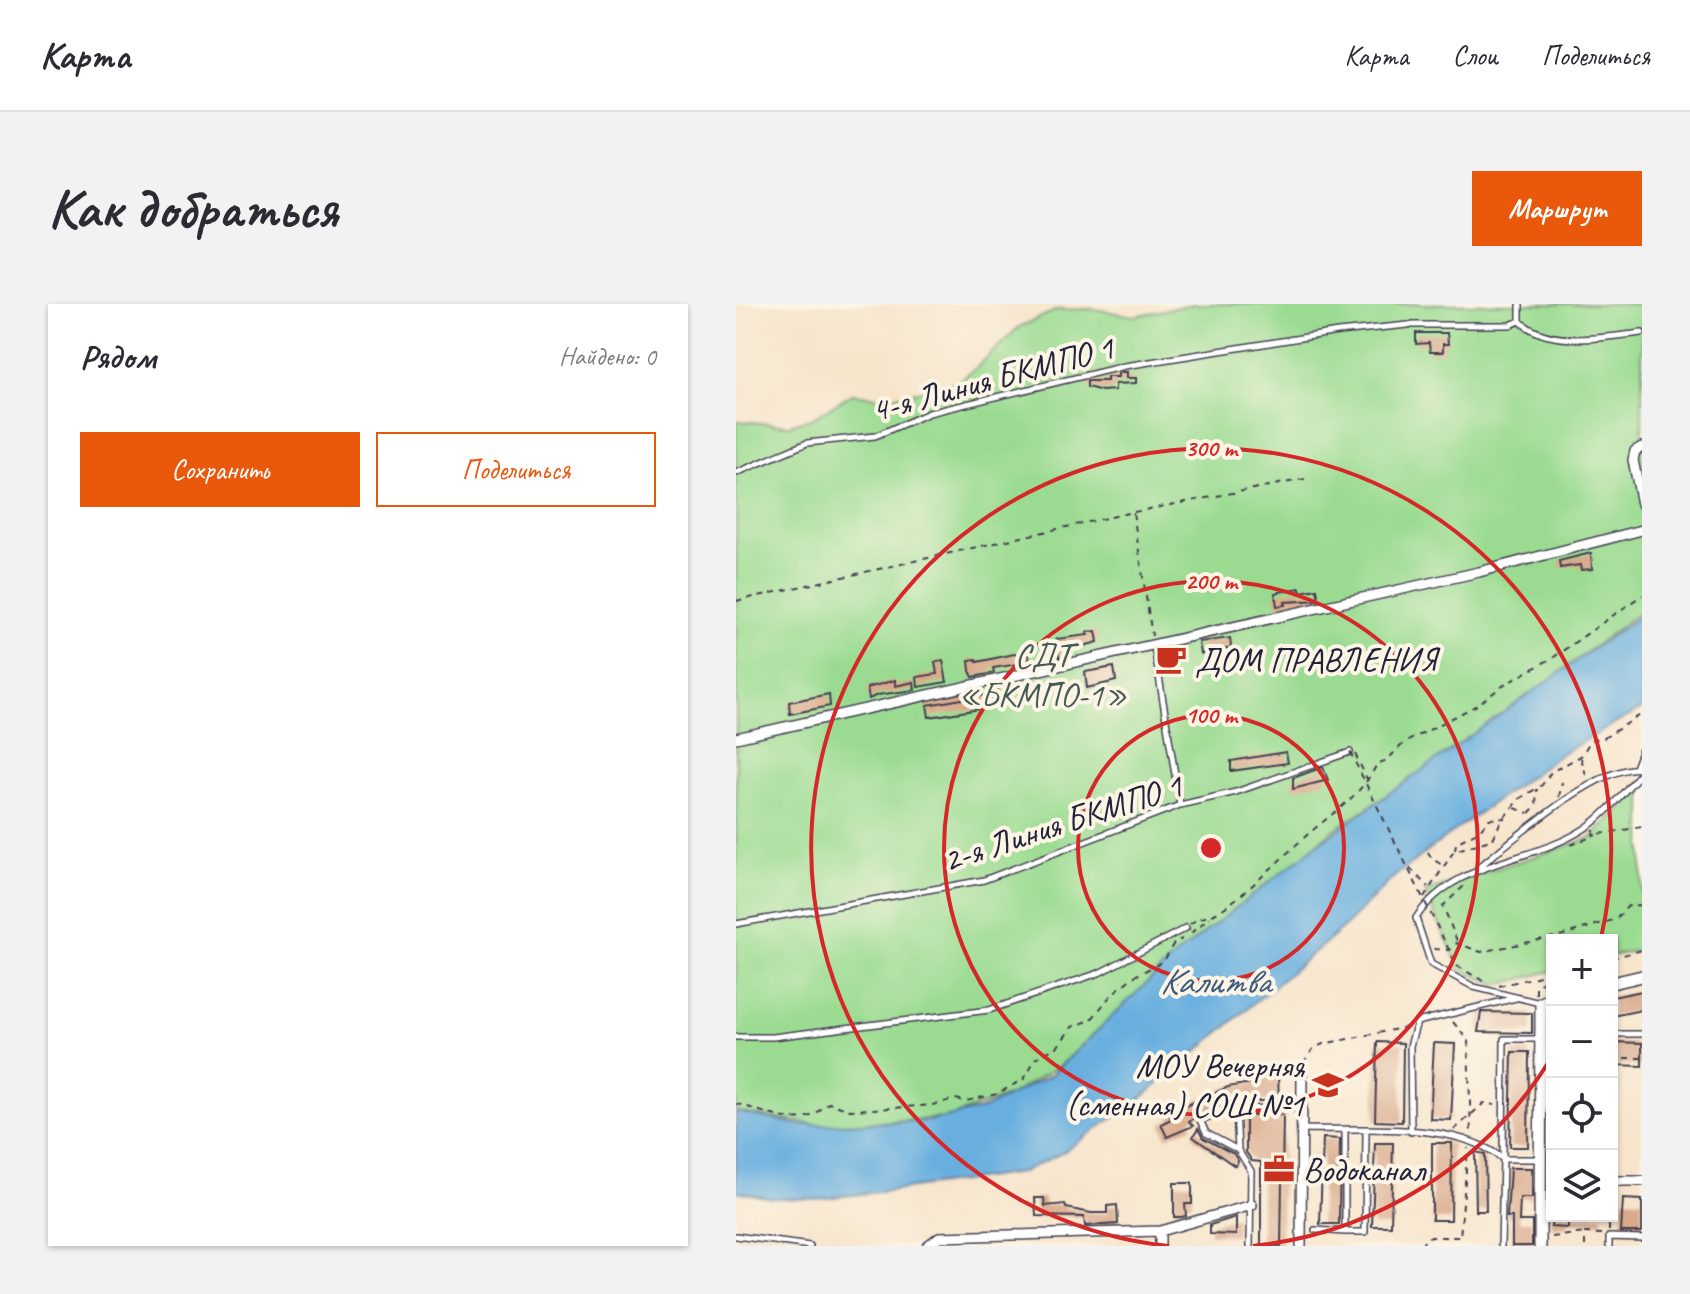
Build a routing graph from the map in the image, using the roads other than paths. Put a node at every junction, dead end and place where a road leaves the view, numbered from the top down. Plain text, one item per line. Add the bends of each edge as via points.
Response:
1 (1520, 304) edge
2 (1520, 321) junction
3 (1642, 333) edge
4 (1642, 447) edge
5 (736, 473) edge
6 (1642, 504) edge
7 (1642, 530) edge
8 (1154, 645) junction
9 (736, 738) edge
10 (1642, 749) edge
11 (1350, 752) road end
12 (1640, 769) edge
13 (1180, 805) junction
14 (1475, 871) junction
15 (736, 924) edge
16 (1186, 928) road end
17 (1642, 976) edge
18 (1618, 982) edge
19 (1517, 998) junction
20 (1546, 999) edge
21 (1546, 1006) edge
22 (1618, 1034) edge
23 (1642, 1034) edge
24 (736, 1037) edge
25 (1541, 1039) junction
26 (1302, 1073) road end
27 (1236, 1108) junction
28 (1302, 1109) junction
29 (1302, 1129) junction
30 (1345, 1130) junction
31 (1366, 1132) junction
32 (1411, 1132) junction
33 (1238, 1150) junction
34 (1503, 1159) junction
35 (1540, 1159) junction
36 (1546, 1180) edge
37 (1618, 1181) edge
38 (1642, 1181) edge
39 (1252, 1205) junction
40 (1315, 1230) dead end
41 (1160, 1231) junction
42 (1345, 1232) junction
43 (736, 1236) edge
44 (1642, 1238) edge
45 (1543, 1242) edge
46 (810, 1246) edge
47 (927, 1246) edge
48 (1160, 1246) edge
49 (1250, 1246) edge
50 (1301, 1246) edge
51 (1501, 1246) edge
52 (1609, 1246) edge

1 - 2 lane
2 - 3 lane, 4-я Линия БКМПО 1 via 1528,329 1588,339
2 - 5 lane, 4-я Линия БКМПО 1 via 1338,332 1125,366 929,413 875,436 807,443
4 - 6 street via 1633,460
7 - 8 street
8 - 9 street
8 - 13 lane
10 - 12 lane
11 - 13 lane, 2-я Линия БКМПО 1 via 1236,792
12 - 14 lane via 1605,776 1536,821
12 - 14 lane via 1587,828
13 - 15 lane, 2-я Линия БКМПО 1 via 984,880
14 - 19 lane via 1443,889 1416,918 1426,953 1431,964 1449,975
16 - 24 lane via 1099,973 989,1010
17 - 18 street
19 - 20 lane
19 - 32 lane via 1416,1025 1410,1046
21 - 25 street
22 - 23 lane
25 - 34 lane via 1504,1039
25 - 35 street
26 - 28 street
27 - 28 lane
27 - 33 lane
27 - 33 lane via 1200,1120 1206,1133
28 - 29 street
29 - 30 lane
29 - 50 street
30 - 31 lane
30 - 42 lane
31 - 32 lane
31 - 42 lane via 1365,1232
32 - 34 lane via 1451,1133
33 - 39 lane via 1251,1171
34 - 35 lane
34 - 51 lane
35 - 36 street
36 - 45 street
37 - 38 street
39 - 41 street
39 - 49 lane
40 - 42 lane
41 - 47 street via 939,1237
41 - 48 street
43 - 46 lane
44 - 52 lane via 1609,1237

